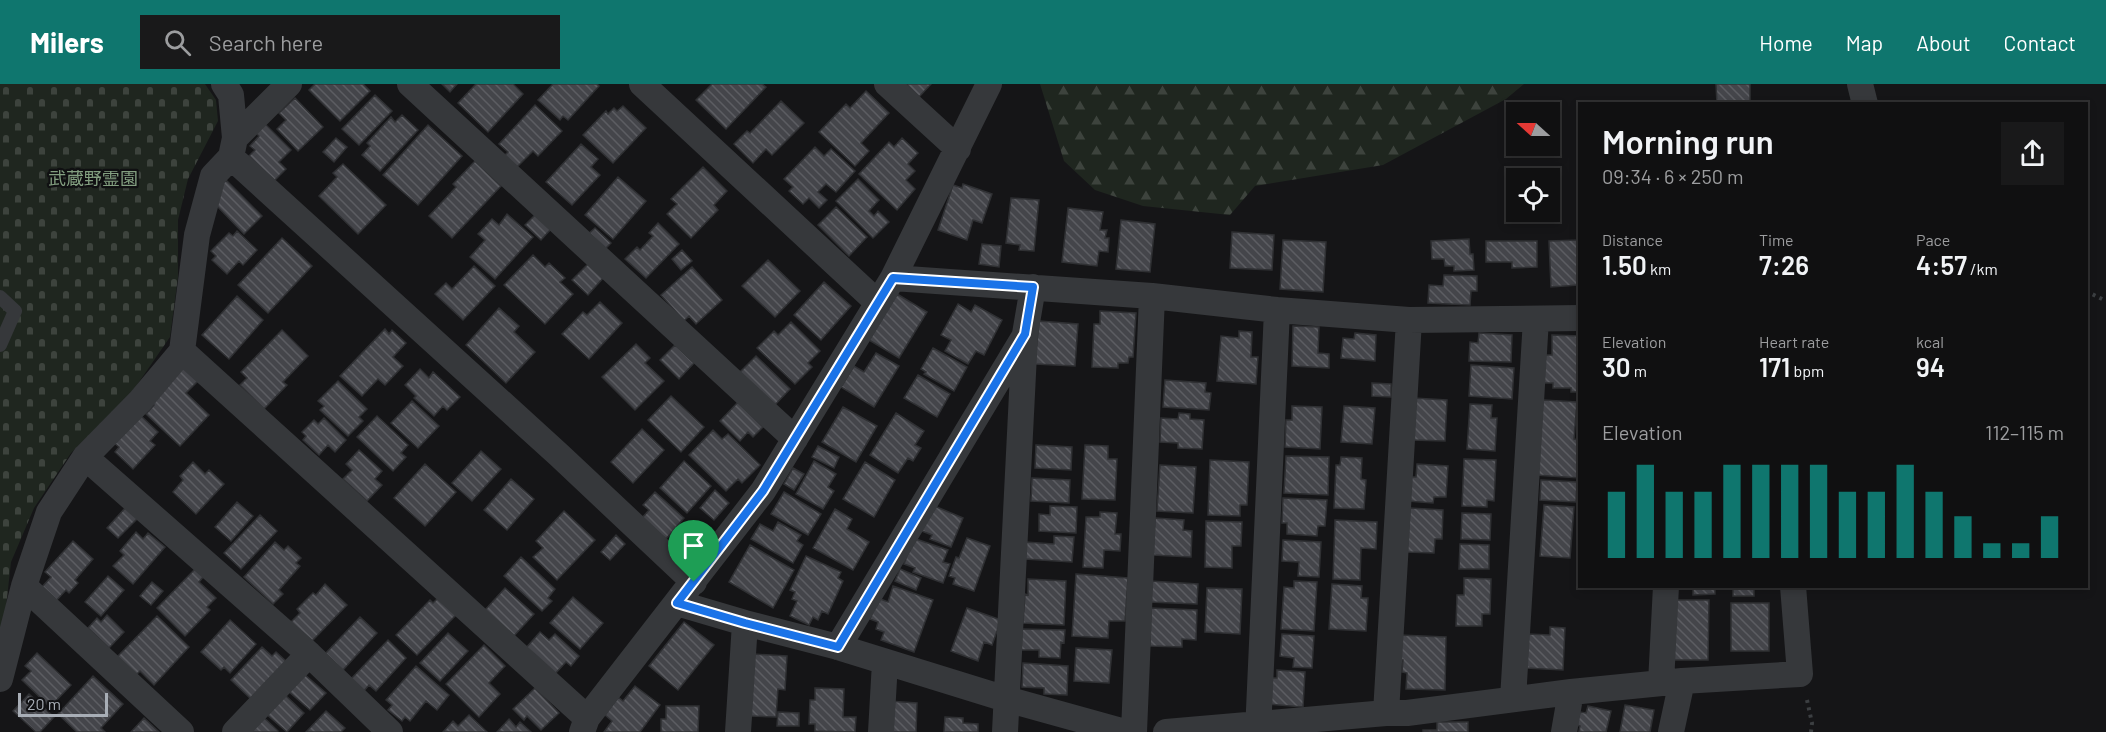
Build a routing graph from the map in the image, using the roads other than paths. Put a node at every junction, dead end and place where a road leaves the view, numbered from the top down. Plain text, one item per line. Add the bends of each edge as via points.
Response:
1 (224, 84) edge
2 (289, 84) edge
3 (410, 84) edge
4 (642, 84) edge
5 (887, 84) edge
6 (989, 84) edge
7 (1860, 84) edge
8 (1864, 102) edge
9 (233, 147) junction
10 (958, 149) junction
11 (893, 278) junction
12 (1033, 287) junction
13 (1152, 296) junction
14 (0, 297) edge
15 (878, 303) junction
16 (1277, 310) junction
17 (1578, 318) edge
18 (1536, 319) junction
19 (1408, 320) junction
20 (1025, 334) junction
21 (0, 345) edge
22 (182, 351) junction
23 (795, 439) junction
24 (86, 457) junction
25 (694, 582) junction
26 (24, 586) junction
27 (1666, 588) edge
28 (1792, 588) edge
29 (677, 603) junction
30 (745, 623) junction
31 (838, 647) junction
32 (309, 654) junction
33 (885, 662) junction
34 (0, 679) edge
35 (1672, 682) junction
36 (1571, 692) junction
37 (1006, 699) junction
38 (1514, 699) junction
39 (1400, 719) edge
40 (585, 725) edge
41 (1259, 728) edge
42 (181, 732) edge
43 (235, 732) edge
44 (390, 732) edge
45 (738, 732) edge
46 (881, 732) edge
47 (1005, 732) edge
48 (1125, 732) edge
49 (1134, 732) edge
50 (1166, 732) edge
51 (1564, 732) edge
52 (1671, 732) edge

1 - 9 street via 231,94
2 - 9 street
3 - 23 street
4 - 15 street
5 - 10 street
6 - 10 street
7 - 8 street
9 - 22 street via 213,176 197,235
9 - 25 street
10 - 11 street
11 - 12 street
11 - 15 street
12 - 13 street
12 - 20 street
13 - 16 street
13 - 49 street
14 - 21 lane via 15,311
15 - 23 street
16 - 19 street
16 - 41 street
17 - 18 street
18 - 19 street
18 - 38 street
19 - 39 street
20 - 31 street
20 - 37 street
22 - 24 street
22 - 40 street
23 - 25 street via 763,491
24 - 26 street via 49,512
24 - 32 street
25 - 29 street
26 - 34 street
26 - 42 street
27 - 35 street
28 - 35 street via 1800,674
29 - 30 street
29 - 40 street
30 - 31 street
30 - 45 street
31 - 33 street
32 - 43 street
32 - 44 street
33 - 37 street
33 - 46 street
35 - 36 street
35 - 52 street
36 - 38 street
36 - 51 street
37 - 47 street
37 - 48 street
38 - 39 street
39 - 41 street
41 - 50 street

